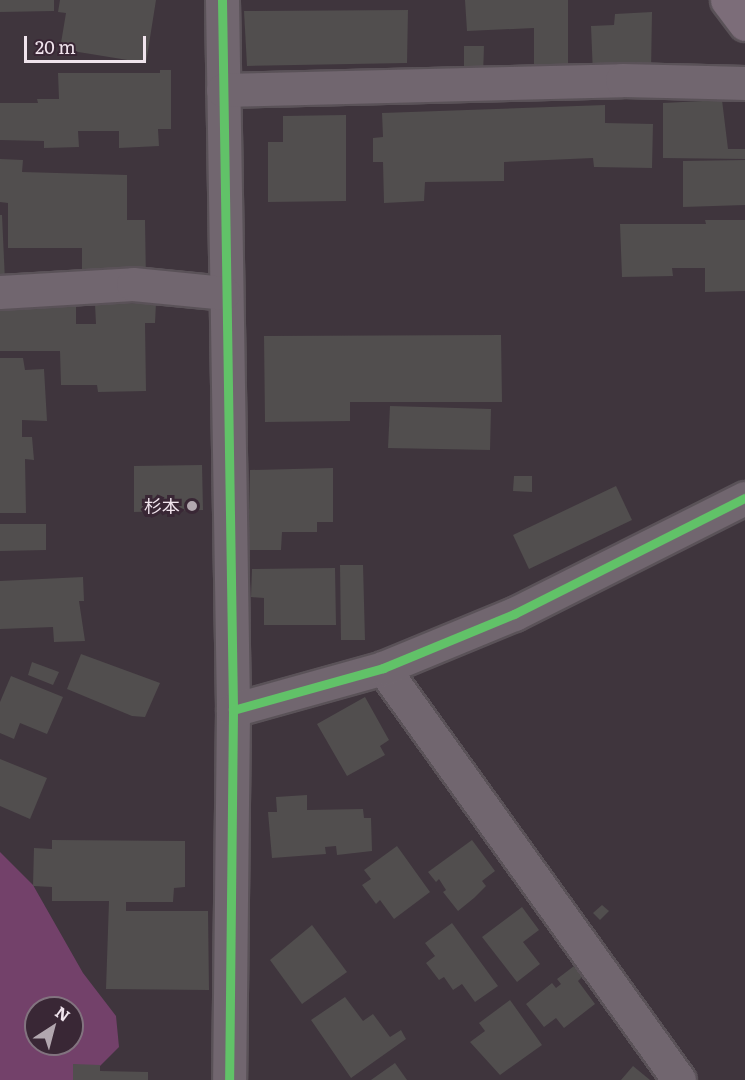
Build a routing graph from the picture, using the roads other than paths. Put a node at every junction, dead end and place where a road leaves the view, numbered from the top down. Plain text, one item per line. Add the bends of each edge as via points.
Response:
1 (222, 0) edge
2 (728, 0) edge
3 (745, 24) edge
4 (745, 82) edge
5 (223, 90) junction
6 (0, 292) edge
7 (224, 293) junction
8 (745, 498) edge
9 (383, 668) junction
10 (233, 710) junction
11 (229, 1080) edge
12 (679, 1080) edge

1 - 5 street
2 - 3 main road
4 - 5 street via 621,80
5 - 7 street
6 - 7 street via 133,284
7 - 10 street
8 - 9 street via 514,614
9 - 10 street
9 - 12 street
10 - 11 street

